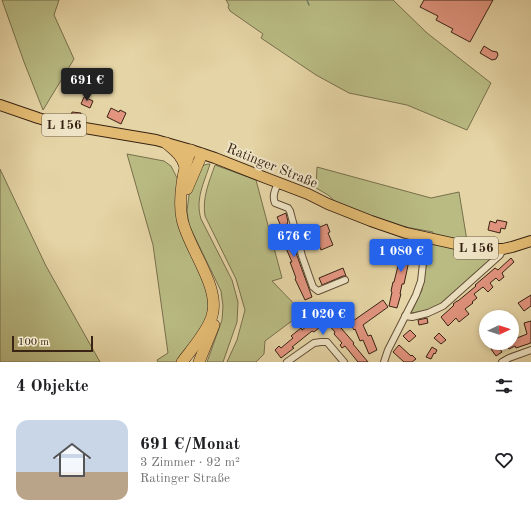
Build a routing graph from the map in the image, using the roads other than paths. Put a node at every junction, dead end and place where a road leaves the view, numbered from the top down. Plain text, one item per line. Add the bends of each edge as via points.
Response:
1 (0, 105) edge
2 (166, 143) junction
3 (196, 152) junction
4 (186, 166) junction
5 (278, 183) junction
6 (428, 238) junction
7 (531, 241) edge
8 (502, 249) junction
9 (345, 280) dead end
10 (405, 316) junction
11 (531, 350) edge
12 (182, 362) edge
13 (199, 362) edge
14 (287, 362) edge
15 (344, 362) edge
16 (384, 362) edge
17 (502, 362) edge

1 - 2 main road, Ratinger Straße / L 156 via 62,124 136,133
2 - 3 main road, Ratinger Straße / L 156
2 - 4 highway via 179,154
3 - 4 highway
3 - 5 main road, Ratinger Straße / L 156
3 - 13 highway via 184,210 187,225 217,300 214,323
4 - 12 highway via 181,198 182,220 213,295 214,305 209,325
5 - 6 main road, Ratinger Straße / L 156 via 377,223
5 - 9 street via 273,196 275,203 290,211 313,287 318,292
6 - 8 main road, Ratinger Straße / L 156 via 475,248
6 - 10 street via 419,288
7 - 8 main road, Ratinger Straße / L 156
8 - 10 street via 500,255 443,306 428,313
10 - 16 street
11 - 17 street
14 - 15 street via 314,343 328,342

